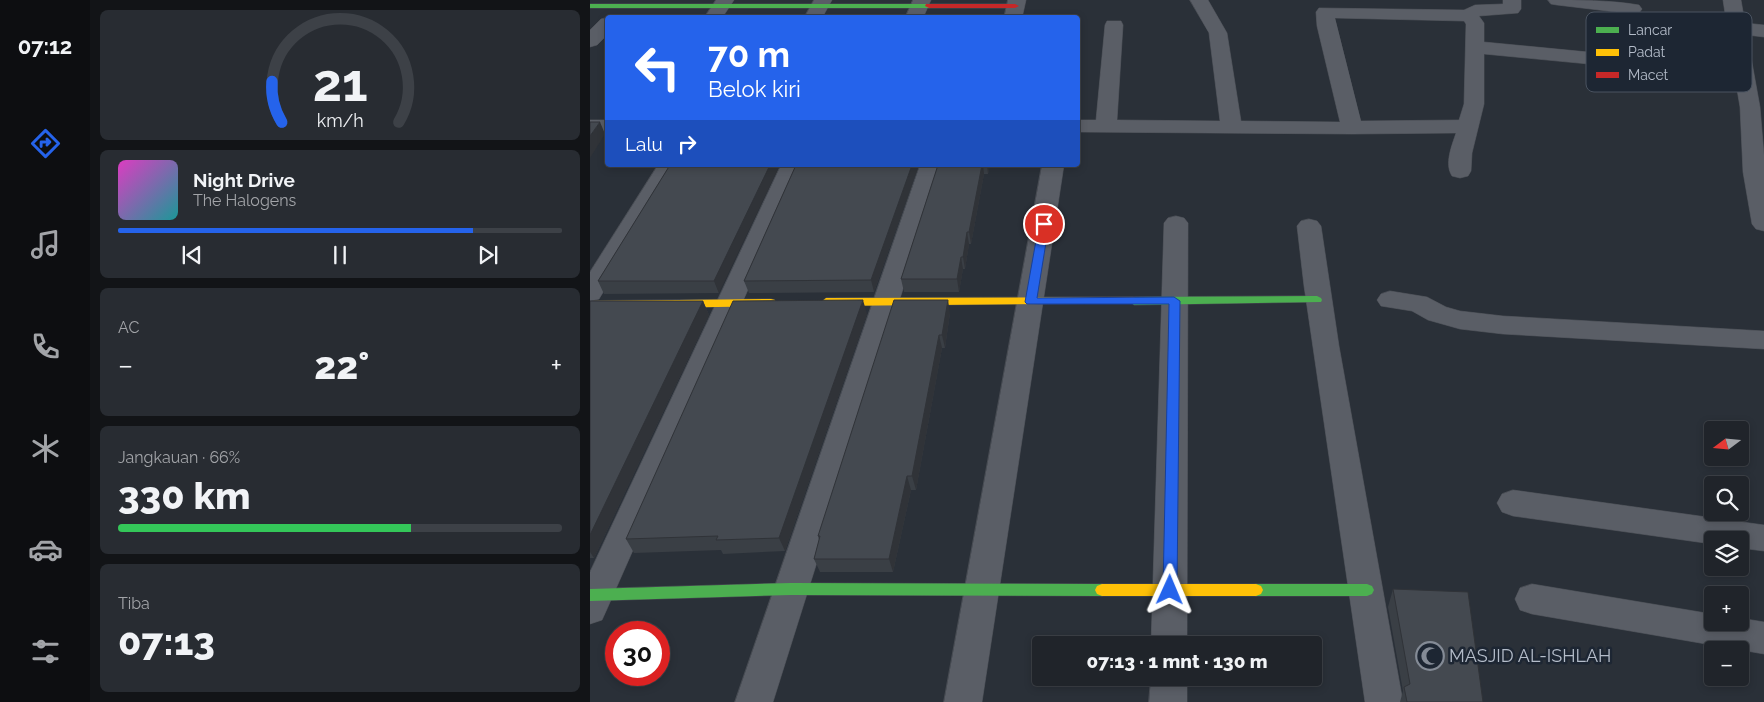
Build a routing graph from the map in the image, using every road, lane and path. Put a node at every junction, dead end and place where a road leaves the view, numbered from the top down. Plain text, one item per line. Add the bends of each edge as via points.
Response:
1 (1199, 0) edge
2 (1512, 0) edge
3 (1557, 0) edge
4 (590, 6) edge
5 (1325, 6) edge
6 (621, 8) edge
7 (720, 8) edge
8 (818, 8) edge
9 (918, 8) edge
10 (1015, 8) edge
11 (1633, 9) dead end
12 (1469, 16) junction
13 (1114, 25) dead end
14 (605, 26) edge
15 (590, 41) edge
16 (1475, 47) junction
17 (1586, 58) edge
18 (1751, 92) edge
19 (1757, 108) edge
20 (590, 126) edge
21 (605, 126) edge
22 (1080, 126) edge
23 (1106, 126) junction
24 (1231, 126) junction
25 (1468, 126) junction
26 (1352, 128) junction
27 (668, 167) edge
28 (791, 167) edge
29 (929, 167) edge
30 (1053, 167) edge
31 (1460, 171) dead end
32 (1176, 223) dead end
33 (1764, 224) edge
34 (1309, 226) dead end
35 (590, 293) edge
36 (1317, 300) junction
37 (1390, 300) dead end
38 (1174, 301) junction
39 (817, 302) edge
40 (885, 302) junction
41 (1031, 302) junction
42 (729, 303) junction
43 (778, 303) edge
44 (590, 305) edge
45 (1764, 340) edge
46 (1513, 503) dead end
47 (1764, 538) edge
48 (791, 589) junction
49 (983, 589) junction
50 (1170, 590) junction
51 (1367, 590) junction
52 (1532, 599) dead end
53 (592, 600) edge
54 (1169, 636) edge
55 (1764, 638) edge
56 (1169, 686) edge
57 (754, 702) edge
58 (963, 702) edge
59 (1168, 702) edge
60 (1384, 702) edge

1 - 24 street via 1218,34
2 - 12 street via 1512,9 1475,10
3 - 11 street
4 - 6 street
5 - 12 street
5 - 26 street via 1326,26
6 - 7 street
7 - 8 street
8 - 9 street
9 - 10 street
12 - 16 street via 1475,22
13 - 23 street
14 - 15 street
16 - 17 street
16 - 25 street via 1474,104
18 - 19 street
19 - 33 street via 1754,172
20 - 21 street
22 - 23 street
23 - 24 street
24 - 26 street
25 - 26 street
25 - 31 street
27 - 35 street
28 - 42 street
29 - 40 street
30 - 41 street
32 - 38 street
34 - 36 street
36 - 38 street
36 - 51 street
37 - 45 street via 1418,303 1438,314 1460,320 1502,325
38 - 41 street
38 - 50 street
39 - 40 street
40 - 41 street
40 - 48 street
41 - 49 street
42 - 43 street
42 - 44 street
42 - 53 street
46 - 47 street
48 - 49 street
48 - 53 street
48 - 57 street
49 - 50 street
49 - 58 street
50 - 51 street
50 - 54 street
51 - 60 street
52 - 55 street
56 - 59 street

